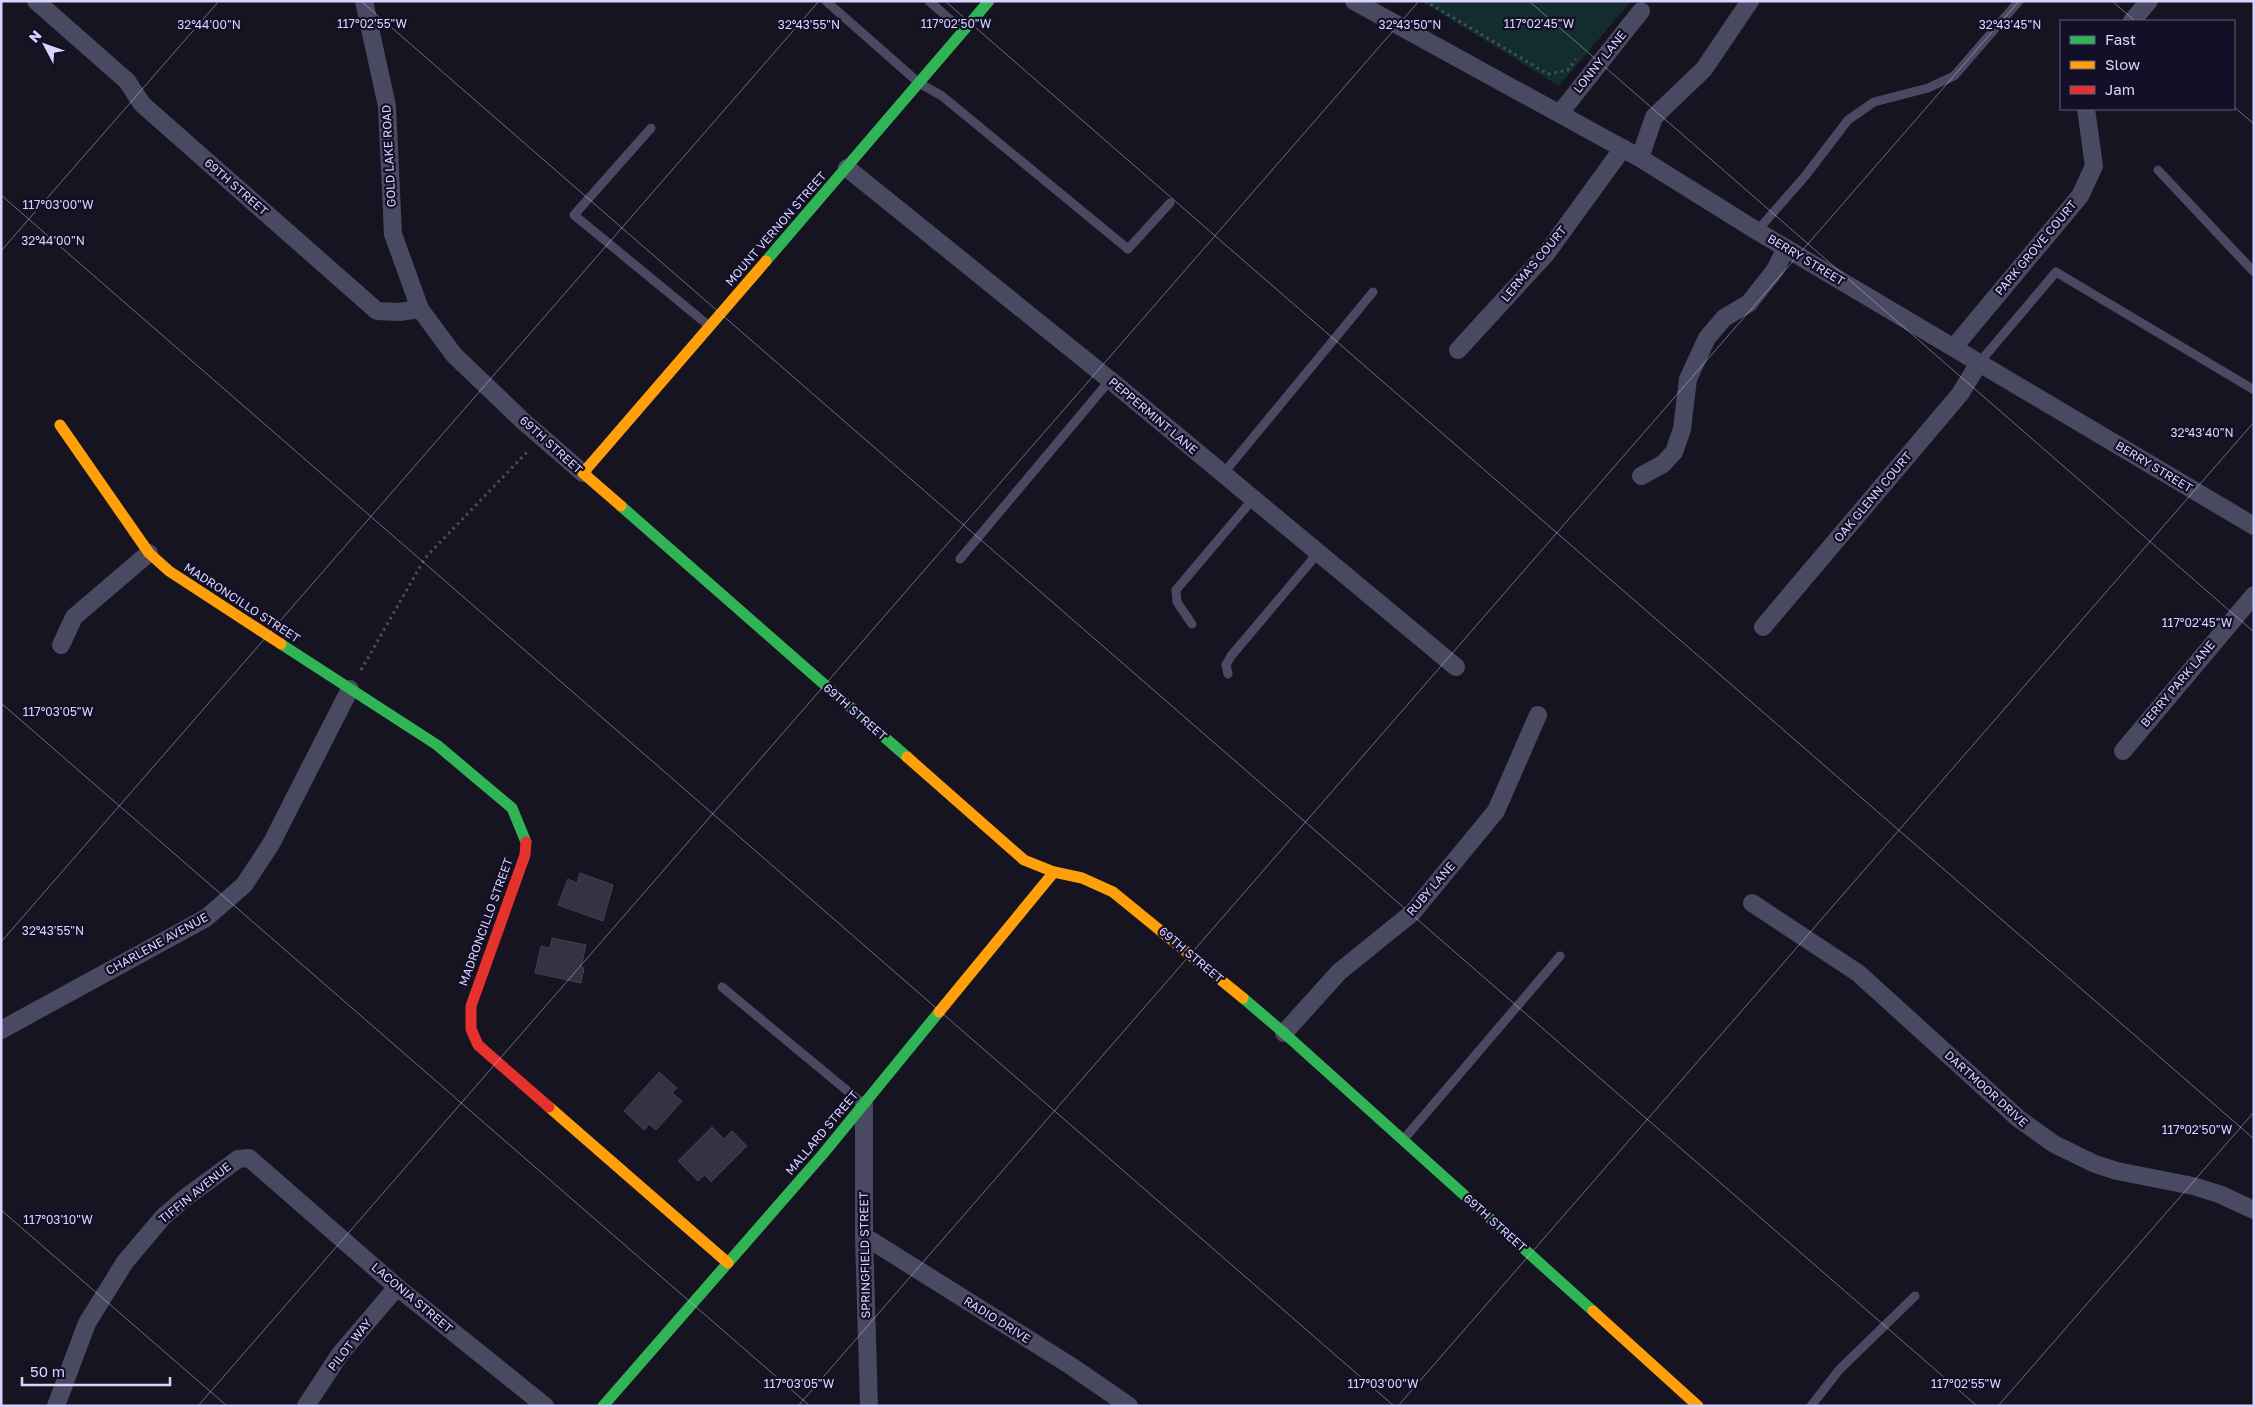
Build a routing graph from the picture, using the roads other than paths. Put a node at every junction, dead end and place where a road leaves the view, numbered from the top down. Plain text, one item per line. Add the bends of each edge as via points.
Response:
1 (36, 1) edge
2 (826, 1) edge
3 (929, 1) edge
4 (989, 1) edge
5 (1354, 1) edge
6 (1750, 1) edge
7 (2019, 1) edge
8 (2149, 1) edge
9 (365, 2) edge
10 (1641, 11) dead end
11 (2133, 20) edge
12 (964, 31) junction
13 (919, 83) junction
14 (2086, 110) edge
15 (1560, 113) junction
16 (651, 128) dead end
17 (1623, 148) junction
18 (1640, 158) junction
19 (847, 168) junction
20 (2158, 170) dead end
21 (1170, 203) dead end
22 (1757, 231) junction
23 (1786, 248) junction
24 (2254, 272) edge
25 (1373, 292) dead end
26 (420, 309) junction
27 (710, 327) junction
28 (1954, 347) junction
29 (1458, 350) dead end
30 (1979, 363) junction
31 (1110, 380) junction
32 (2254, 390) edge
33 (60, 425) dead end
34 (583, 473) junction
35 (1223, 474) junction
36 (1641, 476) dead end
37 (1253, 499) junction
38 (2254, 526) edge
39 (149, 553) junction
40 (1318, 553) junction
41 (960, 559) dead end
42 (2254, 595) edge
43 (1192, 624) dead end
44 (1763, 627) dead end
45 (61, 645) dead end
46 (1456, 667) dead end
47 (1228, 674) dead end
48 (350, 690) junction
49 (1538, 715) dead end
50 (2123, 751) dead end
51 (1054, 872) junction
52 (1752, 903) dead end
53 (1560, 956) dead end
54 (722, 987) dead end
55 (1, 1030) edge
56 (1284, 1032) junction
57 (864, 1105) junction
58 (1403, 1140) junction
59 (282, 1186) joint
60 (2254, 1210) edge
61 (864, 1236) junction
62 (728, 1263) junction
63 (397, 1286) junction
64 (1915, 1296) dead end
65 (56, 1406) edge
66 (306, 1406) edge
67 (545, 1406) edge
68 (603, 1406) edge
69 (869, 1406) edge
70 (1129, 1406) edge
71 (1698, 1406) edge
72 (1811, 1406) edge

1 - 26 street, 69TH STREET via 127,81 142,104 377,311
2 - 13 lane
3 - 12 lane
4 - 12 street, MOUNT VERNON STREET
5 - 15 street, BERRY STREET
6 - 18 street via 1704,69 1654,117
7 - 22 lane via 1954,76 1928,88 1874,102 1848,120
8 - 11 street
9 - 26 street, GOLD LAKE ROAD via 387,106 393,234
10 - 15 street, LONNY LANE
12 - 13 street, MOUNT VERNON STREET
13 - 19 street, MOUNT VERNON STREET
13 - 21 lane via 942,96 1128,250
14 - 28 street, PARK GROVE COURT via 2094,166 2080,196
15 - 17 street, BERRY STREET
16 - 27 lane via 574,215
17 - 18 street, BERRY STREET
17 - 29 street, LERMA'S COURT via 1546,254
18 - 22 street, BERRY STREET
19 - 27 street, MOUNT VERNON STREET
19 - 31 street, PEPPERMINT LANE
20 - 24 lane
22 - 23 street, BERRY STREET
23 - 28 street, BERRY STREET
23 - 36 street via 1776,270 1749,303 1724,318 1706,338 1688,378 1682,429 1674,452 1663,464
25 - 35 lane
26 - 34 street, 69TH STREET via 454,355
27 - 34 street, MOUNT VERNON STREET
28 - 30 street, BERRY STREET
30 - 32 lane via 2056,272
30 - 38 street, BERRY STREET
30 - 44 street, OAK GLENN COURT via 1960,394
31 - 35 street, PEPPERMINT LANE
31 - 41 lane
33 - 39 street, MADRONCILLO STREET
34 - 51 street, 69TH STREET via 1024,860
35 - 37 street, PEPPERMINT LANE
37 - 40 street, PEPPERMINT LANE
37 - 43 lane via 1176,590 1177,602
39 - 45 street via 74,617
39 - 48 street, MADRONCILLO STREET via 170,571
40 - 46 street, PEPPERMINT LANE
40 - 47 lane via 1231,656 1226,664
42 - 50 street, BERRY PARK LANE
48 - 55 street, CHARLENE AVENUE via 272,844 244,885 206,918
48 - 62 street, MADRONCILLO STREET via 437,745 512,808 526,842 525,855 471,1006 471,1029 478,1045
49 - 56 street, RUBY LANE via 1496,811 1412,913 1339,972
51 - 56 street, 69TH STREET via 1082,878 1113,892
51 - 57 street, MALLARD STREET
52 - 60 street, DARTMOOR DRIVE via 1858,973 2019,1119 2054,1144 2117,1172 2193,1186
53 - 58 lane
54 - 57 lane
56 - 58 street, 69TH STREET
57 - 61 street, SPRINGFIELD STREET
57 - 62 street, MALLARD STREET
58 - 71 street, 69TH STREET
59 - 63 street, LACONIA STREET
59 - 65 street, TIFFIN AVENUE via 249,1158 238,1159 163,1217 125,1262 87,1323
61 - 69 street, SPRINGFIELD STREET
61 - 70 street, RADIO DRIVE
62 - 68 street, MALLARD STREET
63 - 66 street, PILOT WAY via 340,1354
63 - 67 street, LACONIA STREET
64 - 72 lane via 1838,1370

